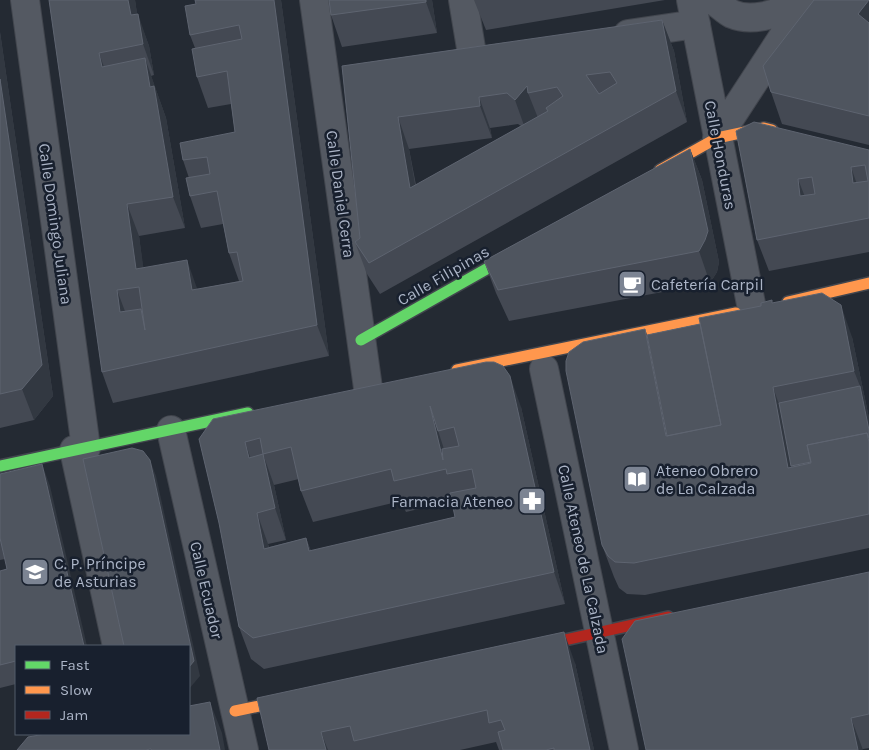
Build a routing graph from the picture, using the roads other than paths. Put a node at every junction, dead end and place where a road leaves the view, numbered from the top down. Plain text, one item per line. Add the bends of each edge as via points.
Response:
1 (25, 0) edge
2 (314, 0) edge
3 (463, 0) edge
4 (713, 0) edge
5 (806, 2) edge
6 (693, 12) edge
7 (608, 36) edge
8 (501, 50) edge
9 (472, 54) junction
10 (443, 58) edge
11 (783, 133) edge
12 (718, 138) junction
13 (653, 174) edge
14 (526, 246) edge
15 (869, 283) edge
16 (763, 307) junction
17 (361, 340) junction
18 (544, 369) dead end
19 (444, 372) edge
20 (368, 388) edge
21 (255, 412) edge
22 (171, 430) junction
23 (80, 449) junction
24 (0, 466) edge
25 (676, 616) edge
26 (599, 632) junction
27 (117, 645) edge
28 (517, 651) edge
29 (312, 694) edge
30 (225, 713) junction
31 (244, 750) edge
32 (624, 750) edge

1 - 23 street, Calle Domingo Juliana
2 - 17 street, Calle Daniel Cerra via 337,73
3 - 9 street
4 - 5 street via 733,14 751,17 770,15
5 - 12 street
6 - 7 street
6 - 12 street, Calle Honduras
8 - 9 street
9 - 10 street
11 - 12 street via 764,128
12 - 13 street
12 - 16 street, Calle Honduras
14 - 17 street, Calle Filipinas
15 - 16 street
16 - 19 street
17 - 20 street, Calle Daniel Cerra
18 - 26 street, Calle Ateneo de La Calzada
21 - 22 street
22 - 23 street
22 - 30 street, Calle Ecuador
23 - 24 street
23 - 27 street, Calle Domingo Juliana
25 - 26 street
26 - 28 street
26 - 32 street, Calle Ateneo de La Calzada
29 - 30 street
30 - 31 street, Calle Ecuador

